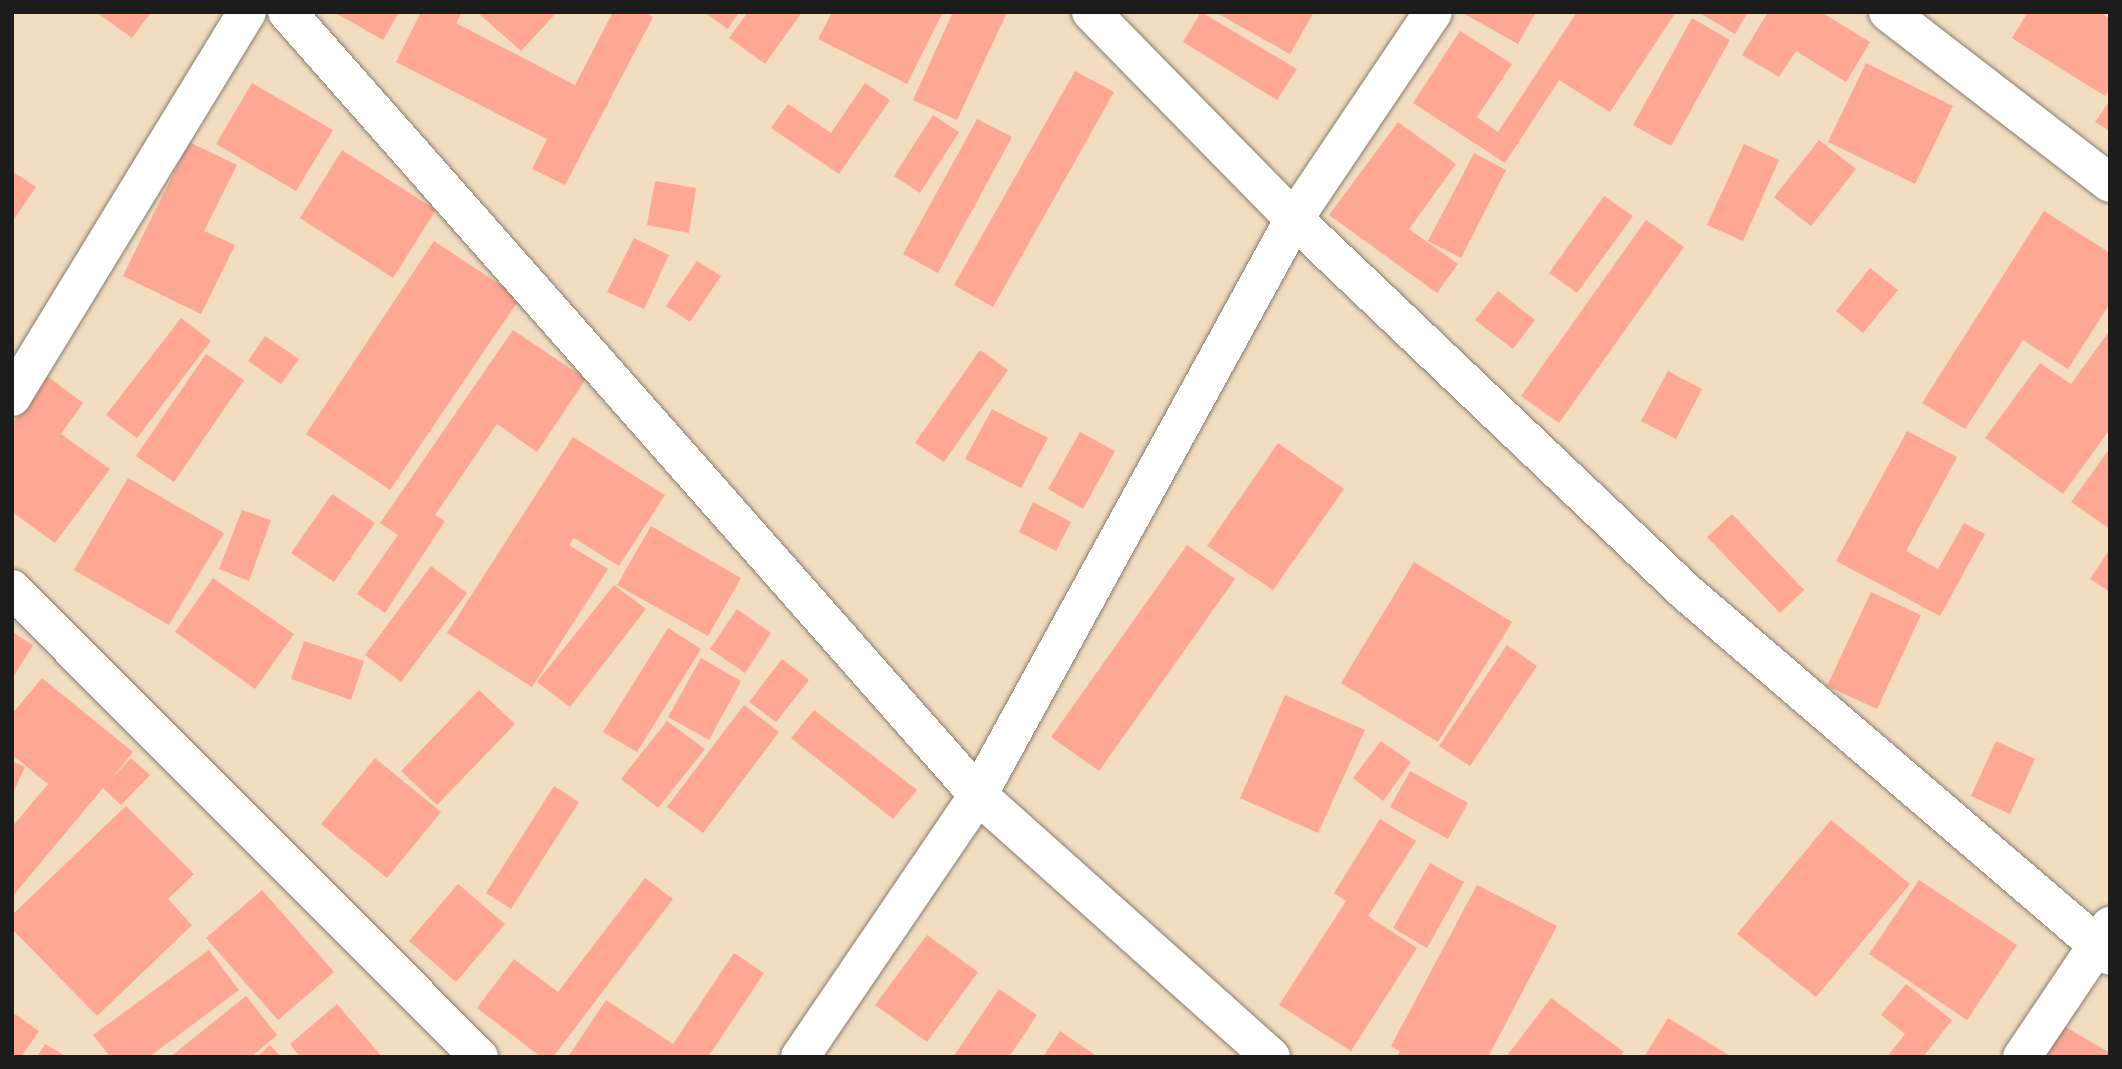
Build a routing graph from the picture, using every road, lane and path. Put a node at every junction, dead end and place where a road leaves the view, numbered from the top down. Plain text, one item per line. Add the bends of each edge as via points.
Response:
1 (247, 12) edge
2 (288, 12) edge
3 (1091, 12) edge
4 (1433, 12) edge
5 (1888, 12) edge
6 (2110, 183) edge
7 (1294, 219) junction
8 (12, 397) edge
9 (12, 589) edge
10 (978, 794) junction
11 (2106, 942) edge
12 (479, 1057) edge
13 (800, 1057) edge
14 (1271, 1057) edge
15 (2022, 1057) edge

1 - 8 street
2 - 10 street
3 - 7 street
4 - 7 street
5 - 6 street
7 - 10 street
7 - 11 street via 1687,593
9 - 12 street
10 - 13 street
10 - 14 street
11 - 15 street

